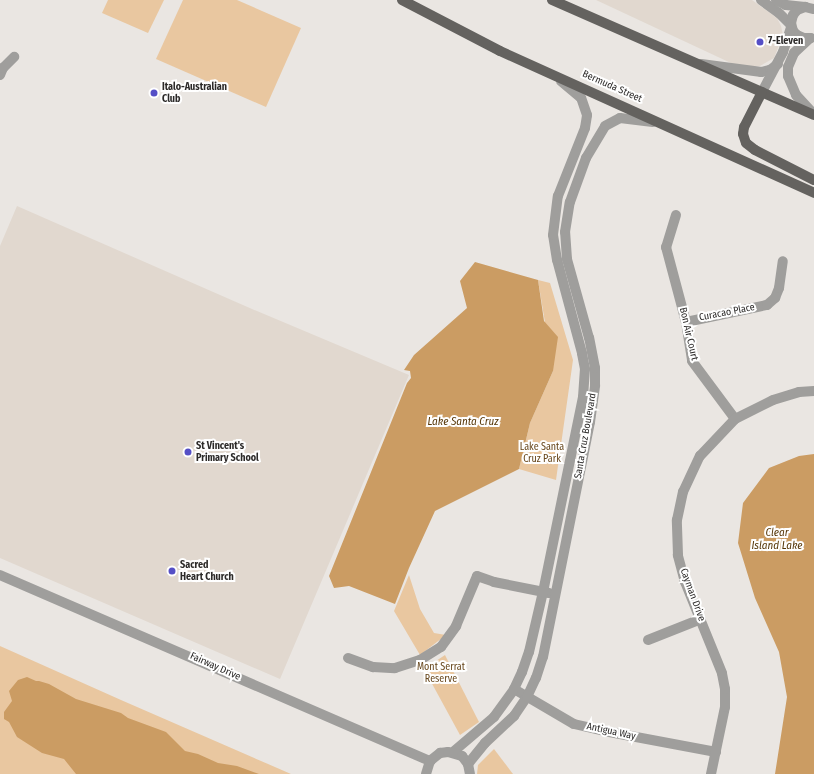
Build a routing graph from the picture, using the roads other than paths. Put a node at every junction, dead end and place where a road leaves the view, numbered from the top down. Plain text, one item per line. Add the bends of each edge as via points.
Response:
1 (402, 0) edge
2 (552, 0) edge
3 (761, 0) edge
4 (776, 0) edge
5 (811, 8) edge
6 (791, 26) junction
7 (812, 37) edge
8 (14, 57) dead end
9 (695, 63) junction
10 (778, 64) junction
11 (0, 75) edge
12 (553, 75) junction
13 (762, 92) junction
14 (814, 114) edge
15 (661, 123) junction
16 (598, 135) junction
17 (569, 167) junction
18 (814, 180) edge
19 (814, 193) edge
20 (676, 215) dead end
21 (554, 220) junction
22 (566, 221) junction
23 (783, 261) dead end
24 (686, 322) junction
25 (814, 391) edge
26 (735, 419) junction
27 (0, 575) edge
28 (543, 592) junction
29 (555, 594) junction
30 (701, 619) junction
31 (648, 640) dead end
32 (348, 658) dead end
33 (514, 689) junction
34 (527, 697) junction
35 (453, 752) junction
36 (716, 752) junction
37 (430, 761) junction
38 (469, 769) edge
39 (426, 774) edge
40 (711, 774) edge

1 - 12 main road, Bermuda Street via 451,27
2 - 9 main road
3 - 6 street
4 - 5 street via 788,6
5 - 6 street via 796,11 791,19
6 - 7 street via 798,36
6 - 10 street
7 - 14 street via 794,53 788,67 788,76 796,95
8 - 11 street
9 - 10 street via 759,72 770,70
9 - 13 main road
10 - 13 street
12 - 15 main road, Bermuda Street
12 - 17 street, Santa Cruz Boulevard via 579,95 587,113 585,128
13 - 14 main road
13 - 18 main road via 744,127 746,143
15 - 16 street, Santa Cruz Boulevard via 620,118 607,125
15 - 19 main road, Bermuda Street
16 - 17 street via 598,126 593,124
16 - 22 street, Santa Cruz Boulevard via 579,174
17 - 21 street, Santa Cruz Boulevard via 558,196
20 - 24 street, Bon Air Court via 666,247
21 - 22 street
21 - 28 street, Santa Cruz Boulevard via 554,249 582,354 585,381 580,417
22 - 29 street, Santa Cruz Boulevard via 567,259 593,353 595,386
23 - 24 street, Curacao Place via 776,298 767,305
24 - 26 street, Bon Air Court via 692,361
25 - 26 street, Cayman Drive via 799,392 773,400
26 - 30 street, Cayman Drive via 700,456 683,492 677,520 678,555 685,582
27 - 37 street, Fairway Drive
28 - 29 street
28 - 32 street via 477,576 456,626 441,648 420,660 396,668 373,667
28 - 33 street, Santa Cruz Boulevard via 529,652
29 - 34 street, Santa Cruz Boulevard via 543,657
30 - 31 street
30 - 36 street, Cayman Drive via 722,673 725,689 725,707
33 - 34 street, Antigua Way
33 - 35 street, Santa Cruz Boulevard via 494,717
34 - 36 street, Antigua Way via 574,724
34 - 38 street, Santa Cruz Boulevard via 514,716 485,743
35 - 37 street via 440,753
35 - 38 street via 462,756
36 - 40 street, Cayman Drive
37 - 39 street

